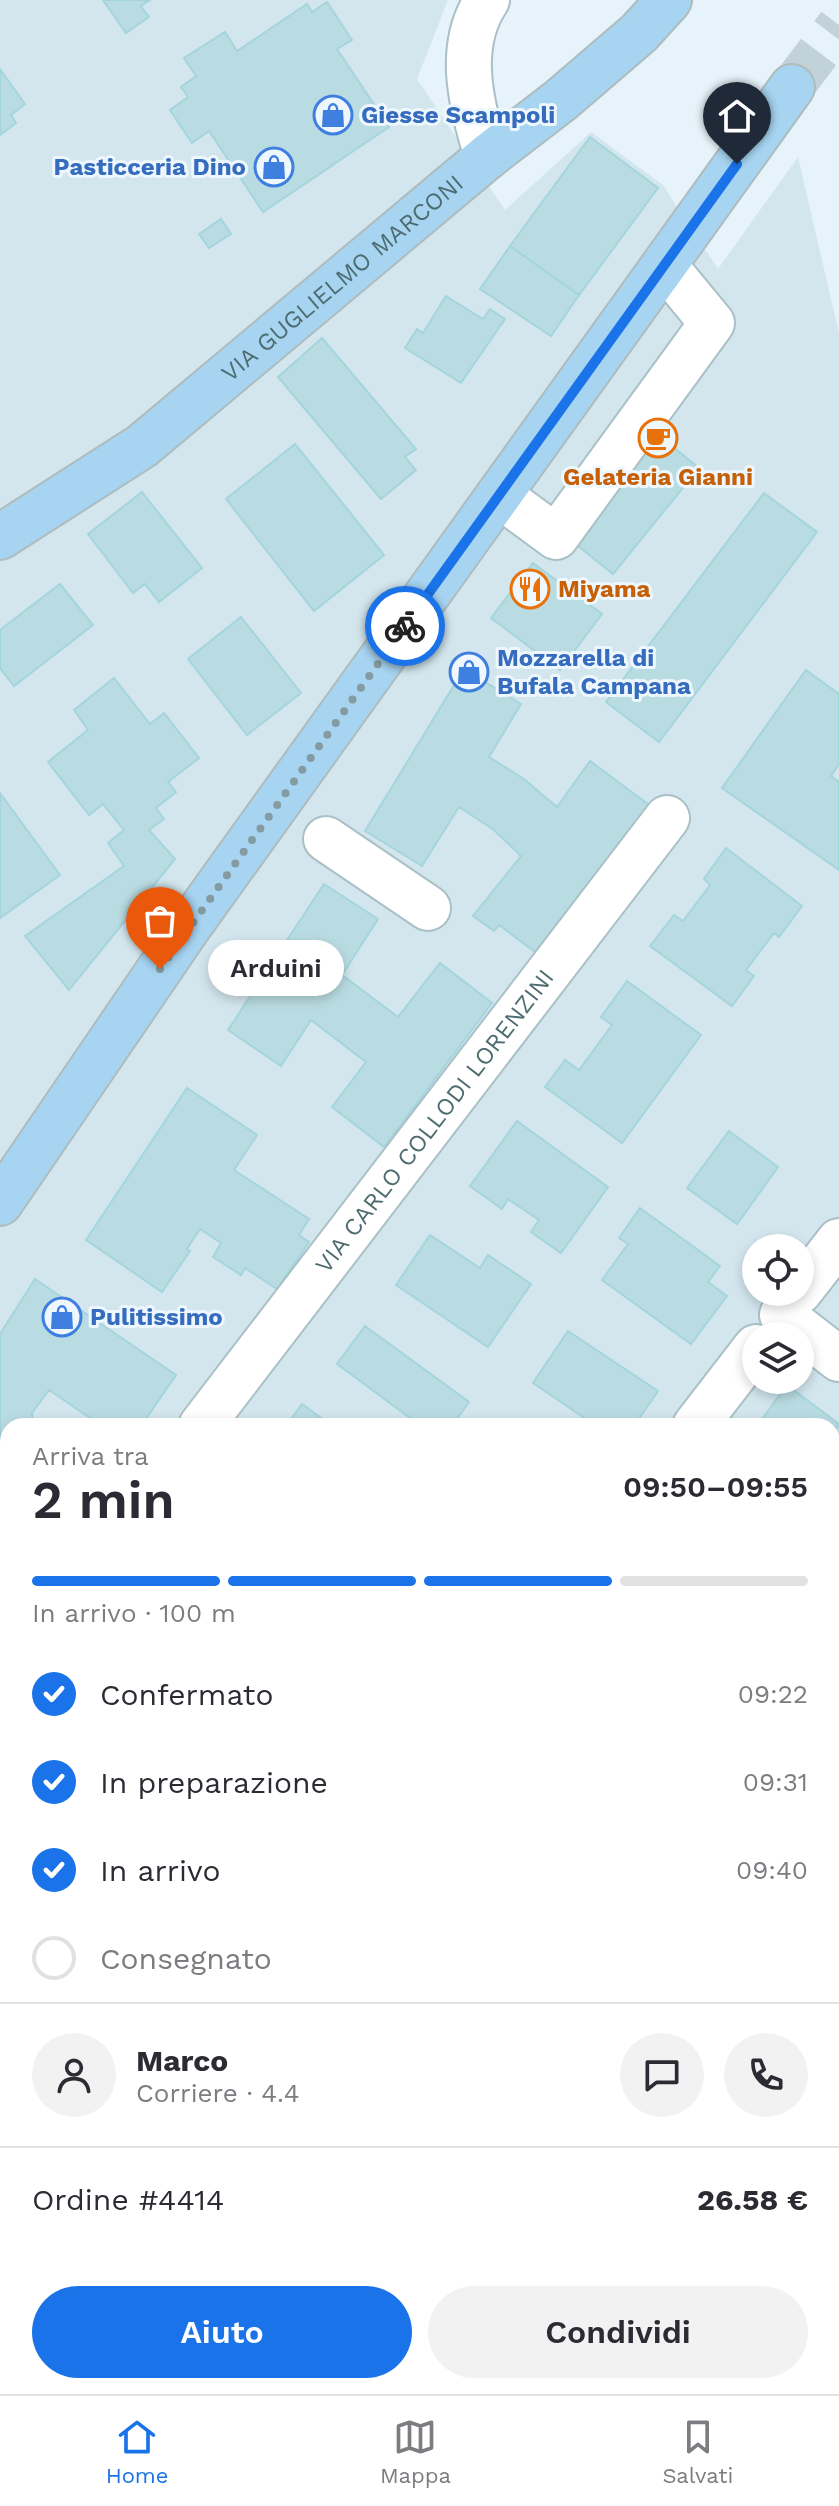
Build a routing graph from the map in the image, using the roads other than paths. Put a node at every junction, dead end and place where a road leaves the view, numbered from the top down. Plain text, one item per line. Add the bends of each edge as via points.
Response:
1 (487, 0) edge
2 (669, 0) edge
3 (792, 87) tunnel mouth
4 (487, 157) junction
5 (665, 266) junction
6 (499, 495) junction
7 (0, 537) edge
8 (667, 818) dead end
9 (326, 839) dead end
10 (428, 908) dead end
11 (0, 1203) edge
12 (839, 1241) edge
13 (780, 1316) edge
14 (839, 1359) edge
15 (207, 1418) edge
16 (701, 1418) edge

1 - 4 street via 468,54 470,99
2 - 4 main road, VIA GUGLIELMO MARCONI via 639,33
3 - 5 main road
4 - 7 main road, VIA GUGLIELMO MARCONI via 142,446
5 - 6 main road
5 - 6 street via 712,323 556,537
6 - 11 main road via 187,929
8 - 15 street, VIA CARLO COLLODI LORENZINI
9 - 10 street
12 - 13 street
13 - 14 street
13 - 16 street

